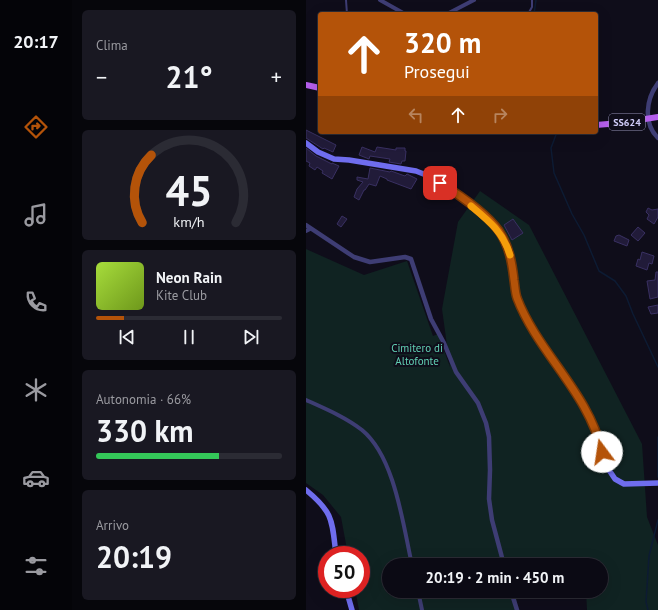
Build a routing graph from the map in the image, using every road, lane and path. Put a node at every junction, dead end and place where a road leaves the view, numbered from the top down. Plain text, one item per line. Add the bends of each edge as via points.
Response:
1 (346, 0) edge
2 (380, 0) edge
3 (474, 0) edge
4 (532, 0) edge
5 (347, 12) edge
6 (401, 12) edge
7 (451, 12) edge
8 (529, 12) edge
9 (658, 83) edge
10 (306, 85) edge
11 (318, 88) edge
12 (658, 117) edge
13 (598, 125) edge
14 (658, 138) edge
15 (306, 143) edge
16 (306, 225) edge
17 (308, 230) edge
18 (306, 400) edge
19 (658, 483) edge
20 (306, 490) edge
21 (335, 546) edge
22 (410, 558) edge
23 (502, 558) edge
24 (349, 598) edge
25 (419, 598) edge
26 (513, 598) edge
27 (352, 610) edge
28 (422, 610) edge
29 (517, 610) edge

1 - 5 lane
2 - 6 street
3 - 7 street
4 - 8 lane
9 - 14 street via 652,92 648,112 650,125
10 - 11 main road
12 - 13 main road, SS624, bridge
15 - 19 main road via 334,159 416,171 431,177 462,198 498,229 507,244 516,295 523,312 593,422 608,470 615,479 624,484
16 - 17 street
17 - 23 street via 334,242 354,257 370,262 405,256 411,259 431,319 456,372 478,403 486,423 490,470 489,499
18 - 22 street via 340,415 363,431 385,460 391,475
20 - 21 main road via 320,501 328,512 332,520
24 - 27 main road
25 - 28 street
26 - 29 street

